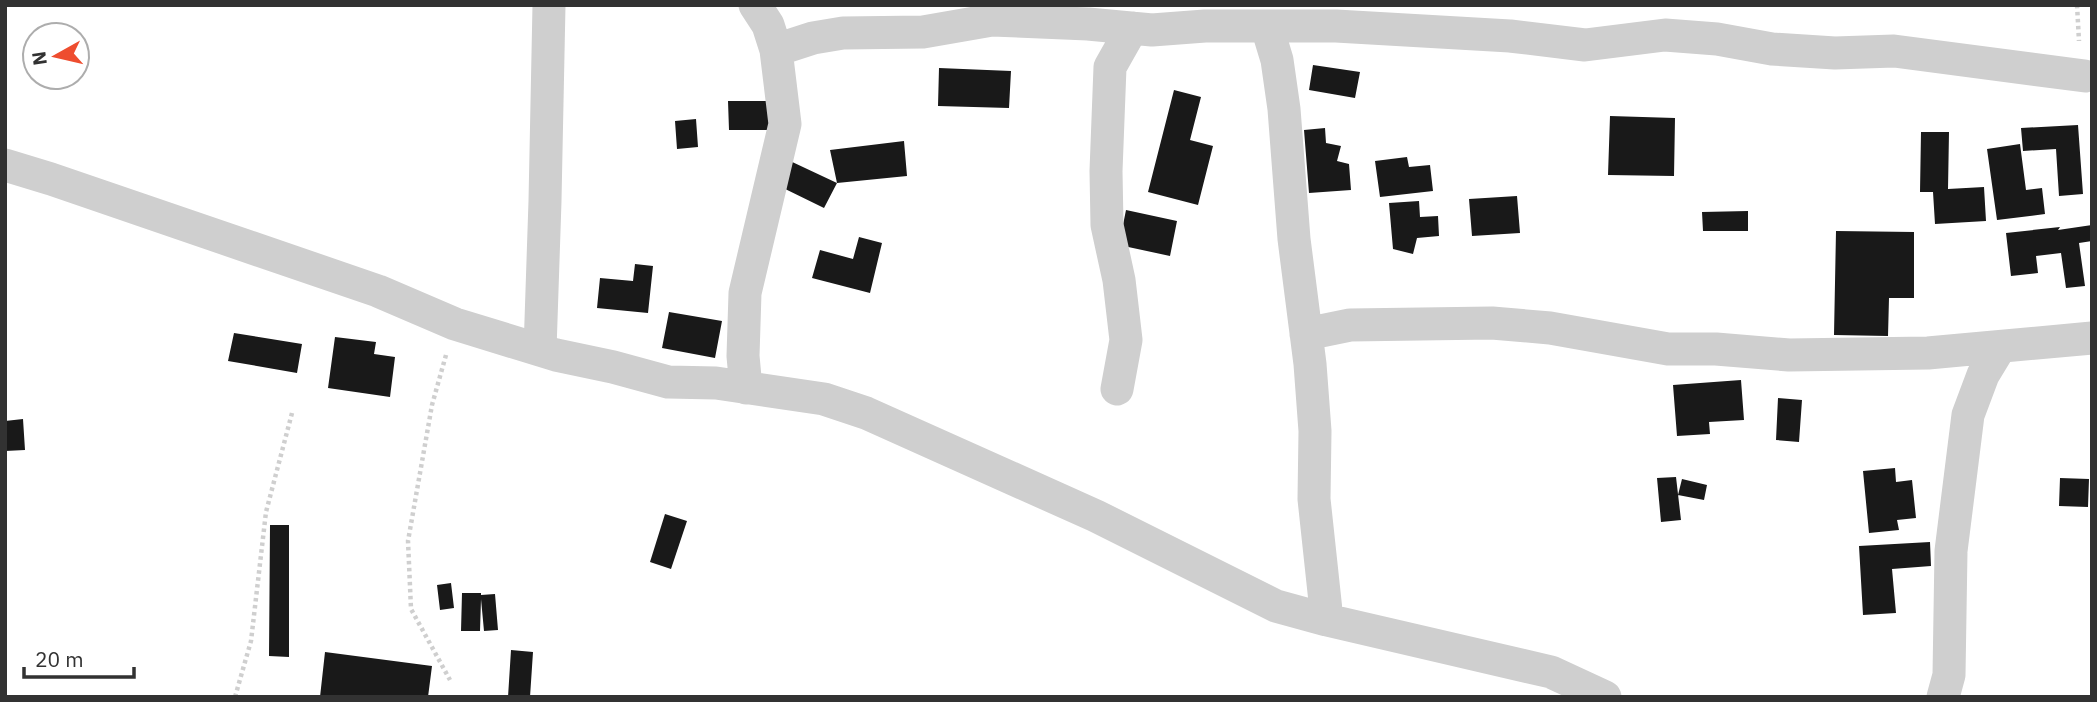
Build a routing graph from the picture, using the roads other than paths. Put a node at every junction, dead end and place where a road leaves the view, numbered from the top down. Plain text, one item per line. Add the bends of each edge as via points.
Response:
1 (549, 5) edge
2 (755, 5) edge
3 (1146, 21) edge
4 (1267, 27) junction
5 (776, 50) junction
6 (2085, 76) dead end
7 (5, 165) edge
8 (1306, 334) junction
9 (2092, 338) edge
10 (2000, 347) junction
11 (540, 350) junction
12 (746, 388) junction
13 (1117, 389) dead end
14 (1327, 621) junction
15 (1605, 697) edge
16 (1943, 697) edge

1 - 11 street
2 - 5 street
3 - 4 street
3 - 5 street via 992,20 923,32 843,33
3 - 13 street via 1110,67 1107,225 1126,340
4 - 6 street via 1336,26 1585,45 1665,36 1717,39 1772,49 1894,51
4 - 8 street via 1284,109
5 - 12 street via 785,124 745,293
7 - 11 street via 366,286 455,324
8 - 10 street via 1350,325 1492,323 1550,328 1668,349 1789,355
8 - 14 street via 1315,431 1314,499
9 - 10 street
10 - 16 street via 1968,415 1951,551 1949,675
11 - 12 street via 668,382
12 - 14 street via 824,399 866,412 1096,516 1276,606
14 - 15 street via 1551,672

